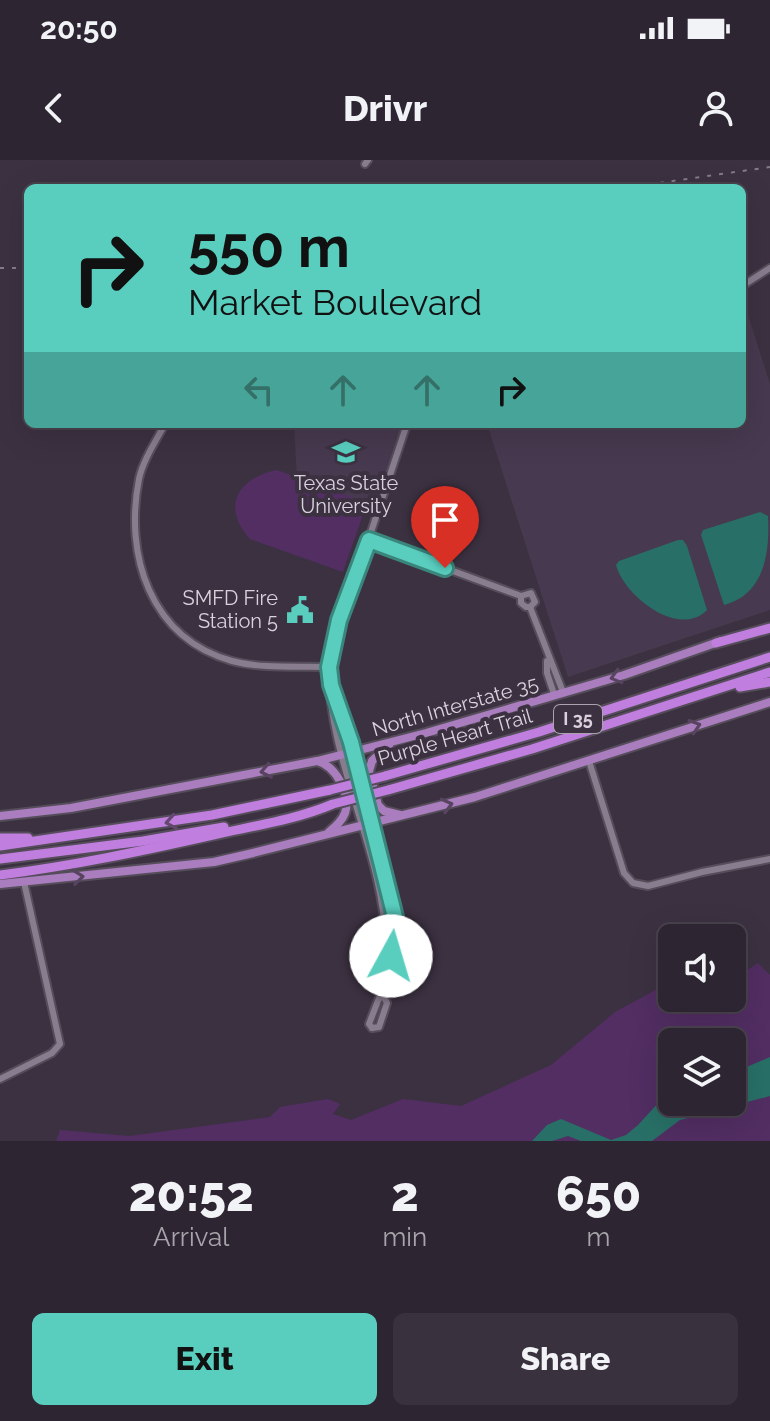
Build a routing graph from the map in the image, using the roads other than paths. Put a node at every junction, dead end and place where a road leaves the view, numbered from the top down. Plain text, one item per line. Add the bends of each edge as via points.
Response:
1 (770, 268) edge
2 (746, 283) edge
3 (163, 428) edge
4 (406, 428) edge
5 (369, 540) junction
6 (521, 596) junction
7 (530, 607) junction
8 (770, 626) edge
9 (716, 643) joint
10 (770, 657) edge
11 (329, 667) junction
12 (770, 672) edge
13 (770, 682) edge
14 (331, 685) junction
15 (558, 693) junction
16 (705, 693) junction
17 (770, 702) edge
18 (392, 742) junction
19 (352, 752) junction
20 (342, 754) junction
21 (317, 761) junction
22 (589, 761) junction
23 (333, 804) junction
24 (409, 815) junction
25 (0, 816) edge
26 (367, 825) junction
27 (325, 835) junction
28 (75, 836) junction
29 (0, 838) edge
30 (0, 846) edge
31 (0, 859) edge
32 (770, 859) edge
33 (0, 875) edge
34 (24, 882) junction
35 (0, 884) edge
36 (384, 997) junction
37 (0, 1079) edge

1 - 2 street
3 - 11 street via 139,479 136,514 141,569 157,608 193,642 232,661
4 - 5 street
5 - 6 street
5 - 11 street via 339,620
6 - 7 street via 522,605
6 - 7 street via 534,596
7 - 15 street
8 - 9 highway
9 -> 15 main road, North Interstate 35
10 -> 28 highway, Purple Heart Trail / I 35, bridge via 385,776 212,815
11 - 14 street
12 - 16 highway, Purple Heart Trail / I 35
13 - 16 highway
14 - 19 street
14 - 20 street
15 - 18 main road, North Interstate 35
16 - 23 highway, Purple Heart Trail / I 35, bridge
22 -> 17 main road
18 - 19 main road, North Interstate 35
18 - 24 main road via 369,771 378,805 392,814
19 - 20 main road, North Interstate 35
19 - 26 street
20 - 21 main road, North Interstate 35
20 - 26 street
21 -> 25 main road, North Interstate 35 via 71,808
21 - 27 main road via 338,775 346,805 339,823
24 -> 22 main road
22 - 32 street via 624,873 633,883 648,886
23 - 31 highway, Purple Heart Trail / I 35 via 185,834
23 - 33 highway via 149,849
24 - 26 main road
26 - 27 main road
26 - 36 street via 384,908 386,948 391,952
34 -> 27 main road via 214,862
28 - 29 highway
28 - 30 highway, Purple Heart Trail / I 35
34 - 35 main road
34 - 37 street via 60,1040 59,1048
36 - 36 street via 375,1007 372,1028 379,1027

